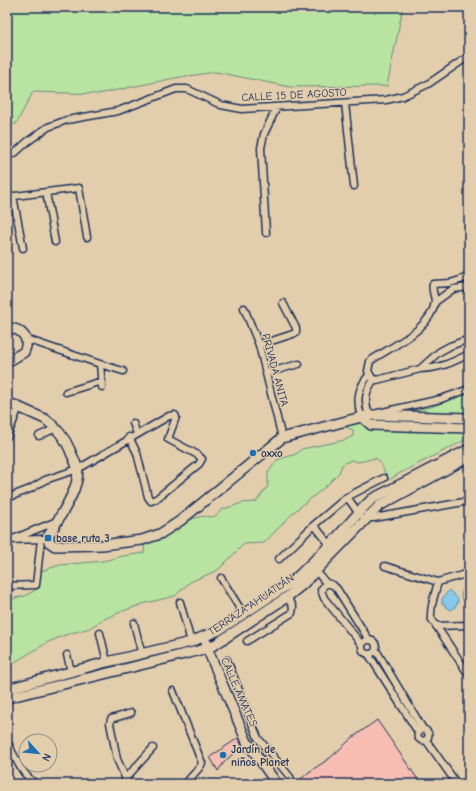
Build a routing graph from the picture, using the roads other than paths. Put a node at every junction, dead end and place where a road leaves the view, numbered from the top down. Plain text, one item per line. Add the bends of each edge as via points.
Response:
1 (469, 56) edge
2 (345, 103) junction
3 (277, 106) junction
4 (7, 156) edge
5 (354, 186) dead end
6 (46, 192) junction
7 (10, 196) edge
8 (266, 233) dead end
9 (87, 238) dead end
10 (55, 242) dead end
11 (23, 248) dead end
12 (469, 276) edge
13 (452, 286) junction
14 (469, 287) edge
15 (435, 302) junction
16 (283, 303) dead end
17 (244, 308) dead end
18 (7, 328) edge
19 (26, 339) junction
20 (469, 339) edge
21 (259, 345) junction
22 (469, 354) edge
23 (7, 362) edge
24 (100, 364) junction
25 (299, 364) dead end
26 (420, 369) junction
27 (123, 371) dead end
28 (266, 373) junction
29 (372, 377) junction
30 (469, 389) edge
31 (66, 392) dead end
32 (7, 402) edge
33 (19, 407) junction
34 (365, 416) junction
35 (469, 418) edge
36 (133, 422) dead end
37 (56, 428) junction
38 (469, 428) edge
39 (137, 434) junction
40 (39, 436) dead end
41 (7, 437) edge
42 (130, 437) junction
43 (282, 438) junction
44 (469, 448) edge
45 (469, 457) edge
46 (78, 469) junction
47 (384, 478) dead end
48 (347, 497) junction
49 (7, 498) edge
50 (469, 501) edge
51 (360, 511) junction
52 (366, 519) junction
53 (57, 521) junction
54 (314, 525) junction
55 (10, 540) edge
56 (46, 540) junction
57 (330, 545) junction
58 (279, 559) dead end
59 (386, 566) dead end
60 (315, 573) junction
61 (469, 573) edge
62 (221, 578) dead end
63 (438, 582) junction
64 (325, 584) junction
65 (7, 586) edge
66 (287, 597) junction
67 (180, 602) dead end
68 (244, 615) junction
69 (134, 623) dead end
70 (469, 625) edge
71 (436, 626) junction
72 (219, 630) junction
73 (100, 633) dead end
74 (208, 635) junction
75 (222, 640) junction
76 (369, 640) junction
77 (247, 641) dead end
78 (191, 642) junction
79 (362, 645) junction
80 (207, 648) junction
81 (376, 650) junction
82 (142, 654) junction
83 (67, 655) dead end
84 (369, 655) junction
85 (227, 660) dead end
86 (107, 662) junction
87 (71, 671) junction
88 (469, 675) edge
89 (7, 688) edge
90 (174, 691) dead end
91 (7, 698) edge
92 (130, 713) dead end
93 (420, 731) junction
94 (7, 741) edge
95 (153, 748) dead end
96 (127, 782) edge
97 (36, 784) edge
98 (185, 784) edge
99 (277, 784) edge
100 (292, 784) edge
101 (457, 784) edge

1 - 2 street, CALLE 15 DE AGOSTO via 428,84 403,96
2 - 3 street, CALLE 15 DE AGOSTO
2 - 5 street
3 - 4 street, CALLE 15 DE AGOSTO via 242,109 227,107 187,89 176,89 118,111 67,120 48,128 15,153
3 - 8 street via 264,134 261,148
6 - 7 street
6 - 9 street via 79,188
6 - 10 street
7 - 11 street
12 - 13 street
13 - 14 street
13 - 15 street
13 - 15 street via 433,284
15 - 29 street via 430,315 420,328 370,361 368,368
16 - 21 street via 296,332
17 - 21 street, PRIVADA ANITA
18 - 19 street via 17,329
19 - 23 street via 24,352
19 - 24 street
20 - 26 street via 440,352
21 - 28 street, PRIVADA ANITA
22 - 26 street via 448,365
24 - 27 street
24 - 31 street via 102,384
25 - 28 street
26 - 29 street via 377,380
28 - 43 street, PRIVADA ANITA
29 - 34 street via 361,386 359,393 358,407
30 - 34 street
32 - 33 street
33 - 37 street via 45,419
33 - 41 street
34 - 35 street
34 - 38 street via 371,425
34 - 43 street
36 - 39 street
37 - 40 street
37 - 46 street via 68,445
39 - 42 street
39 - 42 street via 174,415 175,420 168,439 198,455 202,459 201,462 151,501
42 - 46 street
43 - 56 street via 180,521 160,534 142,540 102,545 55,546
44 - 51 street, TERRAZA AHUATLÁN via 372,499
45 - 52 street, TERRAZA AHUATLÁN via 379,506
46 - 49 street via 45,480
46 - 53 street via 75,487
47 - 48 street
48 - 51 street
48 - 54 street
50 - 52 street
51 - 52 street
51 - 57 street, TERRAZA AHUATLÁN
52 - 60 street, TERRAZA AHUATLÁN
53 - 55 street
53 - 56 street
54 - 57 street
54 - 58 street
55 - 56 street
56 - 65 street via 36,585
57 - 68 street, TERRAZA AHUATLÁN via 292,582
59 - 63 street
60 - 64 street
60 - 66 street, TERRAZA AHUATLÁN
61 - 63 street
62 - 68 street
63 - 71 street via 431,612 431,618
64 - 76 street via 333,585 337,589
64 - 79 street via 321,593 324,598
66 - 75 street, TERRAZA AHUATLÁN
66 - 77 street via 293,607 292,613
67 - 78 street
68 - 72 street, TERRAZA AHUATLÁN
69 - 82 street
70 - 71 street
71 - 88 street
72 - 74 street, TERRAZA AHUATLÁN
72 - 75 street
73 - 86 street
74 - 78 street, TERRAZA AHUATLÁN
74 - 80 street
75 - 80 street, TERRAZA AHUATLÁN
76 - 79 street via 364,641
76 - 81 street via 375,643
78 - 82 street, TERRAZA AHUATLÁN
79 - 84 street via 363,652
80 - 91 street, TERRAZA AHUATLÁN
80 - 99 street, CALLE AMATES via 247,742
81 - 84 street
81 - 93 street
82 - 86 street, TERRAZA AHUATLÁN
83 - 87 street
84 - 93 street
85 - 100 street via 258,738 290,777
86 - 87 street, TERRAZA AHUATLÁN
87 - 89 street, TERRAZA AHUATLÁN
90 - 98 street via 202,763
92 - 96 street via 111,720 110,723 117,759
93 - 101 street via 417,736 419,739 426,740
94 - 97 street via 28,779
95 - 96 street

